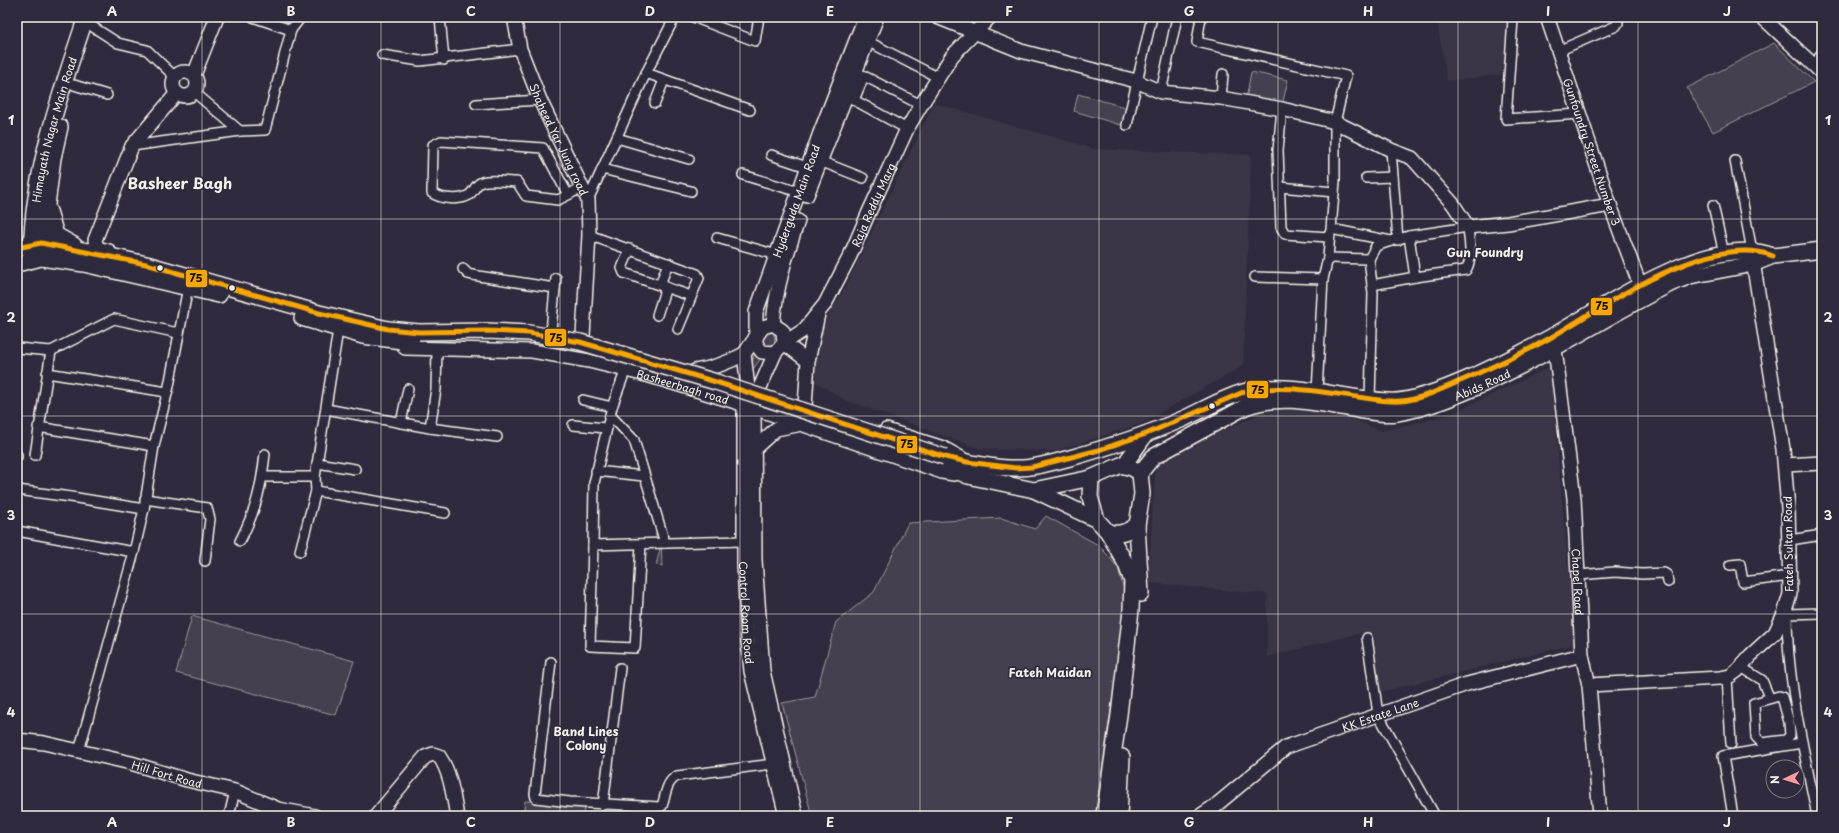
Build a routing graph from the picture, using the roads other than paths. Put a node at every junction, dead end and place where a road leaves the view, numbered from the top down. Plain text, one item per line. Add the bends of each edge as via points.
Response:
1 (217, 17) edge
2 (253, 17) edge
3 (300, 17) edge
4 (440, 17) edge
5 (514, 17) edge
6 (676, 17) edge
7 (693, 17) edge
8 (759, 17) edge
9 (865, 17) edge
10 (877, 17) edge
11 (937, 17) edge
12 (990, 17) edge
13 (1152, 17) edge
14 (1176, 17) edge
15 (1201, 17) edge
16 (1518, 17) edge
17 (1547, 17) edge
18 (1618, 17) edge
19 (1762, 17) edge
20 (92, 20) edge
21 (291, 30) junction
22 (977, 33) junction
23 (867, 41) junction
24 (520, 49) junction
25 (1558, 51) junction
26 (382, 55) dead end
27 (1822, 56) edge
28 (444, 60) junction
29 (1819, 70) edge
30 (646, 73) junction
31 (860, 74) junction
32 (1223, 74) dead end
33 (194, 75) junction
34 (175, 78) junction
35 (939, 78) junction
36 (664, 80) junction
37 (1136, 81) junction
38 (74, 85) junction
39 (177, 92) junction
40 (194, 92) junction
41 (1161, 92) junction
42 (107, 95) dead end
43 (1221, 98) junction
44 (540, 100) junction
45 (655, 103) dead end
46 (476, 104) dead end
47 (921, 105) junction
48 (1282, 109) junction
49 (750, 110) dead end
50 (1580, 114) junction
51 (1335, 122) junction
52 (1127, 125) dead end
53 (907, 130) junction
54 (240, 131) junction
55 (617, 138) junction
56 (132, 146) junction
57 (1391, 150) junction
58 (771, 155) dead end
59 (689, 159) dead end
60 (820, 161) junction
61 (1736, 161) dead end
62 (808, 166) junction
63 (602, 169) junction
64 (743, 175) dead end
65 (1393, 177) junction
66 (863, 178) dead end
67 (1366, 178) dead end
68 (582, 187) junction
69 (1280, 188) junction
70 (691, 191) dead end
71 (799, 192) junction
72 (1334, 192) junction
73 (568, 195) junction
74 (588, 200) junction
75 (47, 204) junction
76 (1610, 205) junction
77 (1713, 205) dead end
78 (1468, 227) junction
79 (1330, 233) junction
80 (589, 235) junction
81 (1409, 236) junction
82 (717, 238) dead end
83 (1394, 240) junction
84 (27, 244) edge
85 (630, 249) junction
86 (1822, 250) edge
87 (88, 251) junction
88 (1724, 254) junction
89 (777, 255) junction
90 (1752, 257) junction
91 (121, 258) junction
92 (1328, 258) junction
93 (1369, 259) junction
94 (30, 261) edge
95 (668, 263) junction
96 (463, 269) dead end
97 (1255, 277) dead end
98 (1415, 277) junction
99 (556, 278) dead end
100 (1322, 279) junction
101 (1372, 285) junction
102 (1640, 285) junction
103 (663, 286) junction
104 (188, 287) junction
105 (555, 288) junction
106 (692, 296) junction
107 (818, 314) junction
108 (657, 316) dead end
109 (773, 324) junction
110 (678, 329) dead end
111 (338, 330) junction
112 (551, 331) junction
113 (178, 333) junction
114 (389, 335) junction
115 (583, 336) junction
116 (755, 336) junction
117 (784, 343) junction
118 (1553, 343) junction
119 (17, 348) edge
120 (437, 350) junction
121 (51, 351) junction
122 (775, 353) junction
123 (744, 354) junction
124 (808, 361) junction
125 (626, 369) junction
126 (695, 370) junction
127 (47, 373) junction
128 (408, 389) dead end
129 (753, 390) junction
130 (167, 392) junction
131 (1317, 392) junction
132 (1370, 399) junction
133 (583, 400) dead end
134 (805, 406) junction
135 (749, 407) junction
136 (326, 409) junction
137 (611, 411) junction
138 (401, 423) junction
139 (573, 425) dead end
140 (799, 425) junction
141 (38, 427) junction
142 (430, 428) junction
143 (606, 428) junction
144 (1146, 434) junction
145 (497, 437) dead end
146 (154, 446) junction
147 (754, 448) junction
148 (1099, 450) junction
149 (265, 454) dead end
150 (35, 455) dead end
151 (317, 463) junction
152 (1822, 463) edge
153 (1123, 465) junction
154 (1785, 465) junction
155 (355, 469) dead end
156 (967, 469) junction
157 (596, 471) junction
158 (1140, 473) junction
159 (644, 476) junction
160 (263, 477) junction
161 (315, 477) junction
162 (1091, 478) junction
163 (17, 490) edge
164 (1034, 490) junction
165 (316, 491) junction
166 (145, 499) junction
167 (144, 509) junction
168 (445, 513) dead end
169 (1098, 520) junction
170 (1137, 525) junction
171 (17, 531) edge
172 (1108, 532) junction
173 (1822, 535) edge
174 (1790, 540) junction
175 (240, 541) dead end
176 (743, 541) junction
177 (665, 543) junction
178 (642, 544) junction
179 (593, 545) junction
180 (300, 551) dead end
181 (134, 552) junction
182 (205, 561) dead end
183 (1730, 565) dead end
184 (1578, 575) junction
185 (1790, 576) junction
186 (1668, 582) dead end
187 (1822, 613) edge
188 (1786, 614) junction
189 (1367, 638) dead end
190 (1582, 655) junction
191 (551, 662) dead end
192 (1741, 667) junction
193 (620, 668) dead end
194 (1727, 676) junction
195 (759, 682) junction
196 (1588, 685) junction
197 (1769, 697) junction
198 (1378, 714) junction
199 (17, 740) edge
200 (1802, 743) junction
201 (1731, 744) dead end
202 (79, 751) junction
203 (773, 764) junction
204 (235, 791) junction
205 (603, 805) junction
206 (626, 806) junction
207 (277, 813) edge
208 (229, 816) edge
209 (315, 816) edge
210 (376, 816) edge
211 (457, 816) edge
212 (625, 816) edge
213 (786, 816) edge
214 (796, 816) edge
215 (1104, 816) edge
216 (1119, 816) edge
217 (1200, 816) edge
218 (1435, 816) edge
219 (1600, 816) edge
220 (1733, 816) edge
221 (1817, 816) edge

1 - 33 main road
2 - 21 street
3 - 21 street
4 - 28 street
5 - 24 main road, Shaheed Yar Jung road
6 - 30 street
7 - 8 street via 755,41
9 - 62 main road, Hyderguda Main Road
10 - 23 main road, Hyderguda Main Road
11 - 22 main road
12 - 22 main road, Raja Reddy Marg
13 - 37 street
14 - 41 street
15 - 51 street via 1197,42 1346,76
16 - 50 street via 1513,19 1506,119
17 - 25 main road, Gunfoundry Street Number 3
18 - 25 street via 1616,26
19 - 29 main road
20 - 34 street via 118,43 147,50
20 - 38 main road
20 - 84 main road, Himayath Nagar Main Road via 45,145
21 - 54 street via 265,130
22 - 35 main road, Raja Reddy Marg via 952,56
22 - 37 main road via 1021,51
23 - 31 main road, Hyderguda Main Road
23 - 35 street
24 - 28 street
24 - 44 main road, Shaheed Yar Jung road
25 - 50 main road, Gunfoundry Street Number 3
26 - 28 street via 420,61
27 - 29 main road
30 - 36 street
30 - 55 street
31 - 47 street
31 - 53 street via 854,100
31 - 60 main road, Hyderguda Main Road
32 - 43 street
33 - 34 main road via 184,71
33 - 40 main road via 198,85
34 - 39 main road via 173,85
35 - 47 main road, Raja Reddy Marg
36 - 45 street
36 - 49 street
37 - 41 main road
37 - 52 street
38 - 42 street
38 - 75 main road via 58,136
39 - 40 main road via 187,96
39 - 56 main road
40 - 54 street
41 - 43 main road
43 - 48 main road
44 - 46 street
44 - 68 main road, Shaheed Yar Jung road
47 - 53 main road, Raja Reddy Marg
48 - 51 main road
48 - 69 street via 1278,150
50 - 76 main road, Gunfoundry Street Number 3
51 - 57 main road
51 - 72 street
53 - 107 main road, Raja Reddy Marg via 850,256
54 - 56 street
55 - 59 street
55 - 63 street
56 - 91 main road via 94,243 100,250 119,253
57 - 65 street
57 - 78 main road via 1412,158 1453,204
58 - 62 street
60 - 66 street
60 - 109 main road, Hyderguda Main Road via 782,268 775,298
61 - 90 street
62 - 71 main road, Hyderguda Main Road
63 - 70 street
63 - 74 street
64 - 71 street
65 - 67 street
65 - 83 street
68 - 73 street
68 - 74 main road, Shaheed Yar Jung road
69 - 72 street
69 - 79 street via 1281,227 1285,234
71 - 89 main road, Hyderguda Main Road
72 - 79 street
73 - 73 street via 558,200 526,196 517,182 483,181 470,195 463,198 437,197 432,193 433,145 441,142 543,148
74 - 80 main road, Shaheed Yar Jung road
75 - 84 main road
75 - 87 main road via 56,235
76 - 78 main road via 1508,223
76 - 102 main road, Gunfoundry Street Number 3
77 - 88 street
78 - 81 street
78 - 98 street via 1470,256 1466,270
79 - 83 street
79 - 92 street
80 - 85 street
80 - 115 main road, Shaheed Yar Jung road
81 - 83 street
81 - 98 street
82 - 89 street
83 - 93 street via 1376,246
84 - 87 main road
84 - 94 main road
85 - 95 street
85 - 103 street via 622,268 624,273
86 - 90 main road, Abids Road
87 - 91 main road
88 - 90 main road
88 - 102 main road via 1687,263
89 - 116 main road, Hyderguda Main Road via 756,312
90 - 118 main road, Abids Road via 1672,282
90 - 154 main road, Fateh Sultan Road
91 - 114 main road
92 - 93 street
92 - 100 street
93 - 101 street
94 - 104 main road via 84,264
95 - 103 street
95 - 106 street via 698,276
96 - 105 street via 472,276
97 - 100 street
98 - 101 street
99 - 105 street
100 - 131 street
101 - 132 street
102 - 118 main road
103 - 106 street
103 - 108 street
104 - 111 main road
104 - 113 street
105 - 112 street
106 - 110 street
107 - 117 main road, Raja Reddy Marg via 804,330
107 - 124 main road
109 - 116 main road via 763,327
109 - 117 main road via 784,330
111 - 114 main road via 363,336
111 - 136 street
112 - 114 main road, Basheerbagh road via 495,327 404,326
112 - 115 main road, Basheerbagh road
113 - 121 street via 114,319
113 - 130 street
114 - 120 main road, Basheerbagh road via 397,347
114 - 156 main road via 542,342 583,350
115 - 126 main road, Basheerbagh road
116 - 122 main road via 756,344 762,352
116 - 123 main road, Hyderguda Main Road
117 - 122 main road, Raja Reddy Marg
117 - 124 main road
118 - 132 main road via 1412,400
118 - 158 main road, Abids Road via 1523,366 1451,398 1416,410 1379,413 1293,400 1260,401 1153,457
118 - 184 main road, Chapel Road via 1574,498
119 - 121 street
120 - 125 main road, Basheerbagh road via 532,351
120 - 142 street via 436,389
121 - 127 street
122 - 129 main road, Raja Reddy Marg
123 - 126 main road via 716,367
123 - 129 main road
124 - 134 main road
125 - 135 main road, Basheerbagh road
125 - 137 street
126 - 129 main road, Basheerbagh road
127 - 130 street
127 - 141 street
128 - 138 street
129 - 134 main road, Basheerbagh road
129 - 135 main road
130 - 146 street
131 - 132 main road
131 - 144 main road via 1256,389 1231,397
133 - 137 street
134 - 140 main road
134 - 156 main road, Basheerbagh road via 944,448
135 - 140 main road, Basheerbagh road
135 - 147 main road, Control Room Road
135 - 176 main road, Control Room Road
136 - 138 street
136 - 151 street
137 - 143 street
137 - 159 street via 634,440
138 - 142 street
139 - 143 street
140 - 147 main road via 776,429
140 - 156 main road, Basheerbagh road via 942,472
141 - 146 street
141 - 150 street
142 - 145 street
143 - 157 street
144 - 148 main road
144 - 153 main road
146 - 166 street
147 - 195 main road, Control Room Road
148 - 153 main road
148 - 156 main road via 1032,467
149 - 160 street
151 - 155 street
151 - 161 street
152 - 154 main road
153 - 158 main road
153 - 162 main road
154 - 174 main road, Fateh Sultan Road
156 - 164 main road
157 - 159 street
157 - 179 street
158 - 170 main road via 1142,494
159 - 177 street
160 - 161 street
160 - 175 street via 254,514
161 - 165 street
162 - 164 main road
162 - 169 main road via 1090,497
163 - 167 street
164 - 169 main road
165 - 168 street
165 - 180 street
166 - 167 street
166 - 182 street via 207,508 210,519
167 - 181 street
169 - 172 main road
170 - 172 main road via 1127,532
170 - 216 main road via 1141,587 1122,753
171 - 181 street
172 - 215 main road via 1126,564 1132,582 1119,715
173 - 174 street
174 - 185 main road, Fateh Sultan Road
176 - 177 street
176 - 195 main road, Control Room Road via 748,640
177 - 178 street
178 - 179 street
178 - 179 street via 635,648 590,646
181 - 202 street
183 - 185 street via 1740,564 1743,582
184 - 186 street via 1615,572 1664,573
184 - 190 main road, Chapel Road
185 - 188 main road, Fateh Sultan Road
187 - 188 street
188 - 192 main road, Fateh Sultan Road via 1775,633
188 - 200 street via 1790,668
189 - 198 street
190 - 196 main road, Chapel Road
190 - 198 main road, KK Estate Lane via 1466,684
191 - 205 street via 535,796
192 - 194 main road, Fateh Sultan Road
192 - 197 street via 1762,680
193 - 205 street
194 - 196 main road, Fateh Sultan Road
194 - 201 street
195 - 203 main road, Control Room Road
195 - 214 main road, Control Room Road
196 - 219 main road, Chapel Road
197 - 197 street via 1782,697 1790,735 1786,740 1762,743 1756,737 1754,706 1756,701
198 - 217 main road, KK Estate Lane via 1286,747
198 - 218 street
199 - 202 main road, Hill Fort Road
200 - 220 street via 1723,756
200 - 221 street
202 - 204 main road, Hill Fort Road
203 - 206 street via 677,776 668,785 662,806
203 - 213 main road, Control Room Road
204 - 207 main road, Hill Fort Road
204 - 208 street
205 - 206 street
206 - 212 street
207 - 209 main road, Hill Fort Road
210 - 211 main road via 426,757 433,754 439,756 446,770

